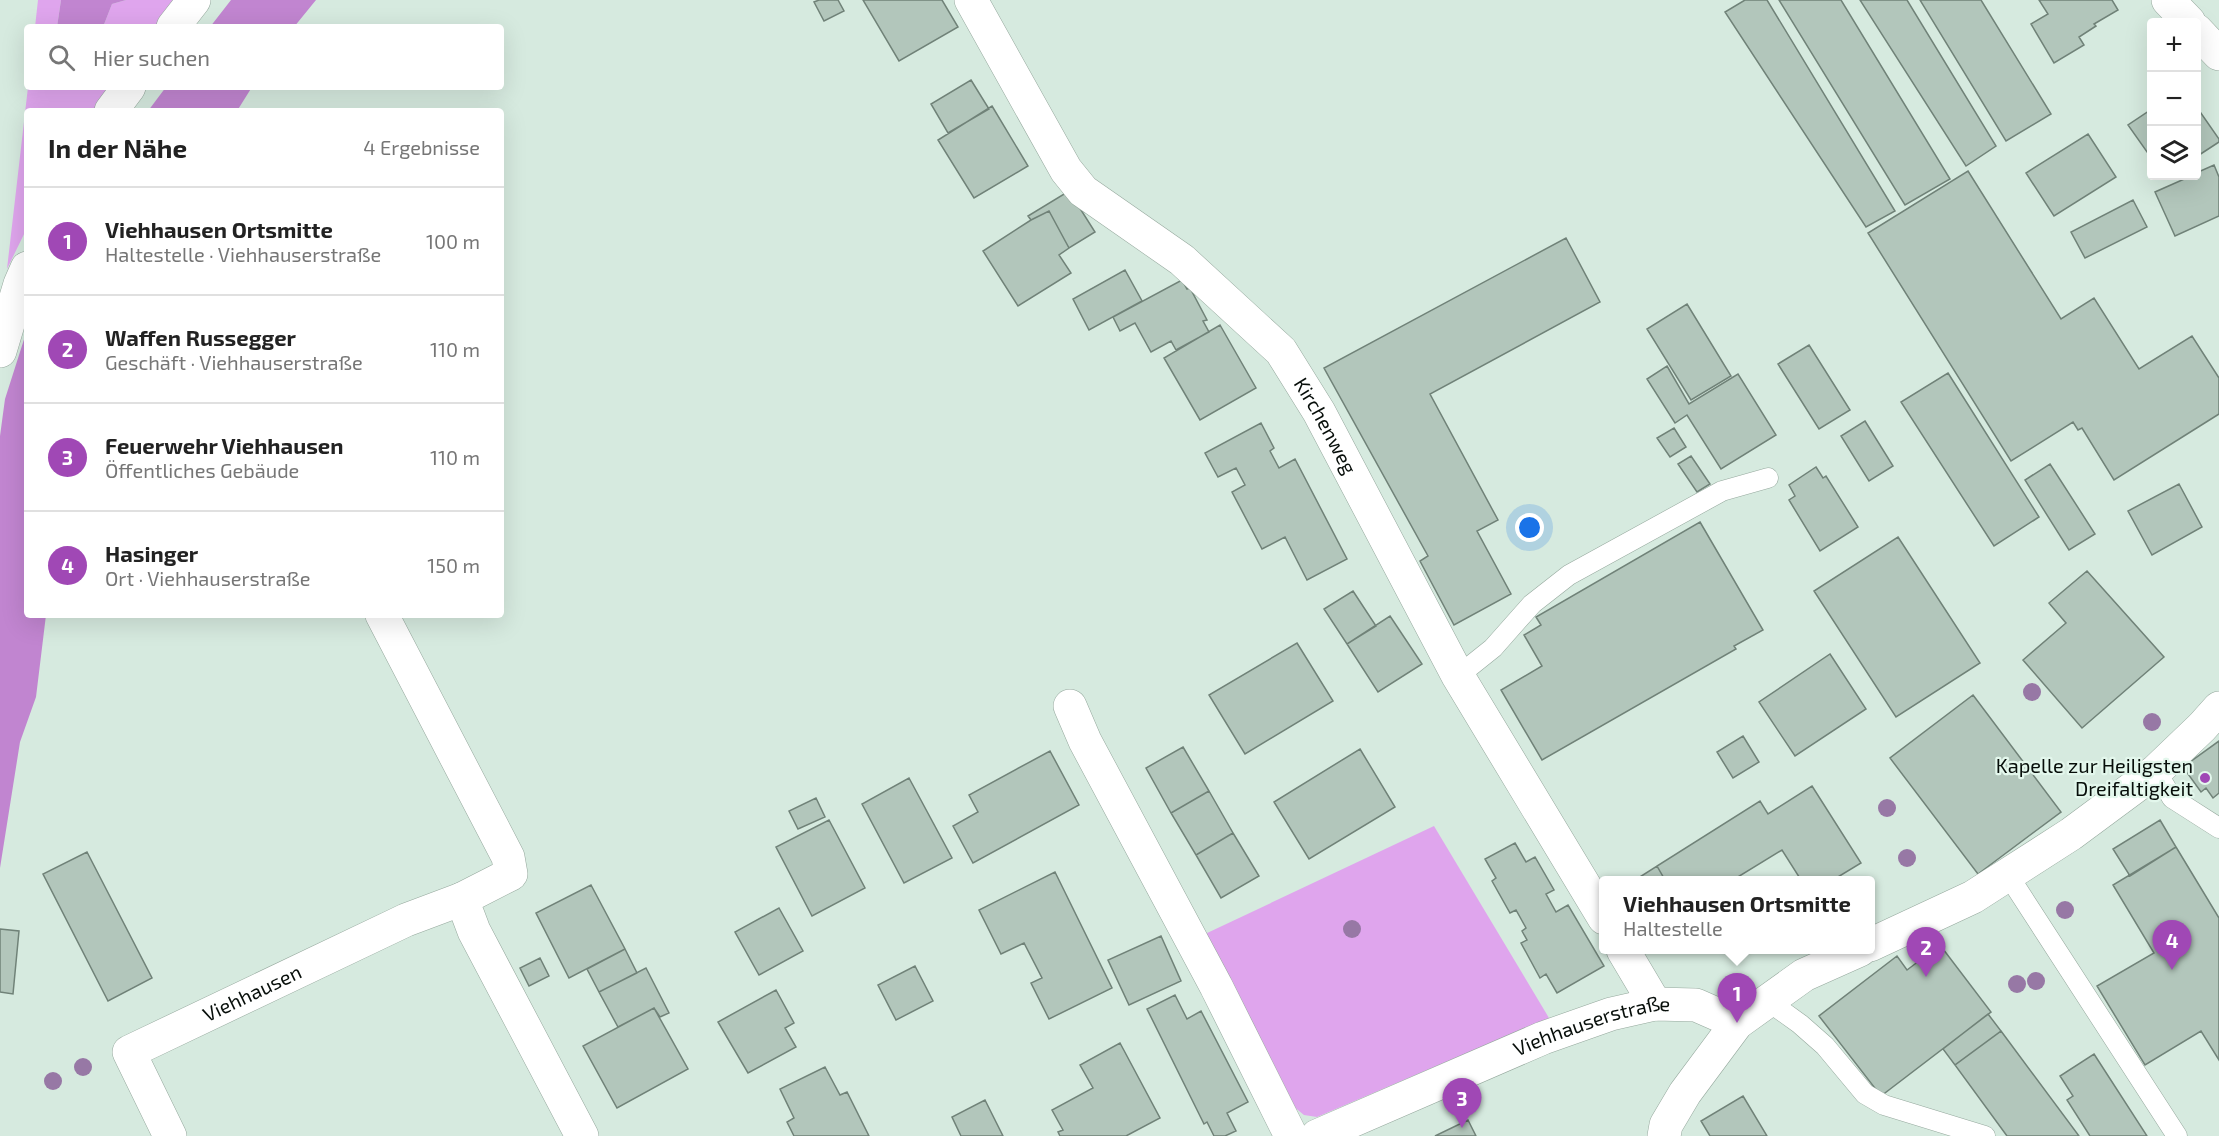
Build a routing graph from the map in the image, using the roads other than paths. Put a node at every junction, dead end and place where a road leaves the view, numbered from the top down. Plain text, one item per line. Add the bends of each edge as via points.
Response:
1 (194, 0) edge
2 (971, 0) edge
3 (2168, 0) edge
4 (175, 24) edge
5 (2207, 38) edge
6 (127, 90) edge
7 (113, 108) edge
8 (24, 275) edge
9 (0, 351) edge
10 (1768, 478) dead end
11 (384, 618) edge
12 (1458, 676) junction
13 (1070, 706) dead end
14 (2219, 708) edge
15 (2156, 771) junction
16 (2219, 828) edge
17 (2008, 875) junction
18 (462, 899) junction
19 (1599, 910) edge
20 (1875, 943) edge
21 (1625, 954) edge
22 (1851, 954) edge
23 (1768, 1001) junction
24 (1655, 1004) junction
25 (1737, 1023) junction
26 (170, 1136) edge
27 (582, 1136) edge
28 (1291, 1136) edge
29 (1317, 1136) edge
30 (1664, 1136) edge
31 (1984, 1136) edge
32 (2176, 1136) edge

1 - 4 main road
2 - 12 main road, Kirchenweg via 1066,170 1083,191 1182,260 1281,351 1319,412
3 - 5 main road
6 - 7 main road
8 - 9 main road
10 - 12 lane via 1722,490 1569,575 1532,604 1493,648
11 - 18 main road, Viehhausen via 508,857 511,874
12 - 19 main road, Kirchenweg
13 - 28 main road
14 - 15 main road
15 - 16 lane via 2172,798
15 - 17 main road
17 - 20 main road via 1973,897
17 - 32 lane
18 - 26 main road, Viehhausen via 406,920 129,1052
18 - 27 main road via 474,931
21 - 24 main road
22 - 23 main road via 1804,975
23 - 25 main road
23 - 31 lane via 1826,1046 1865,1094 1884,1105
24 - 25 main road, Viehhauserstraße via 1696,1005
24 - 29 main road, Viehhauserstraße via 1611,1014 1543,1038
25 - 30 main road via 1684,1093

